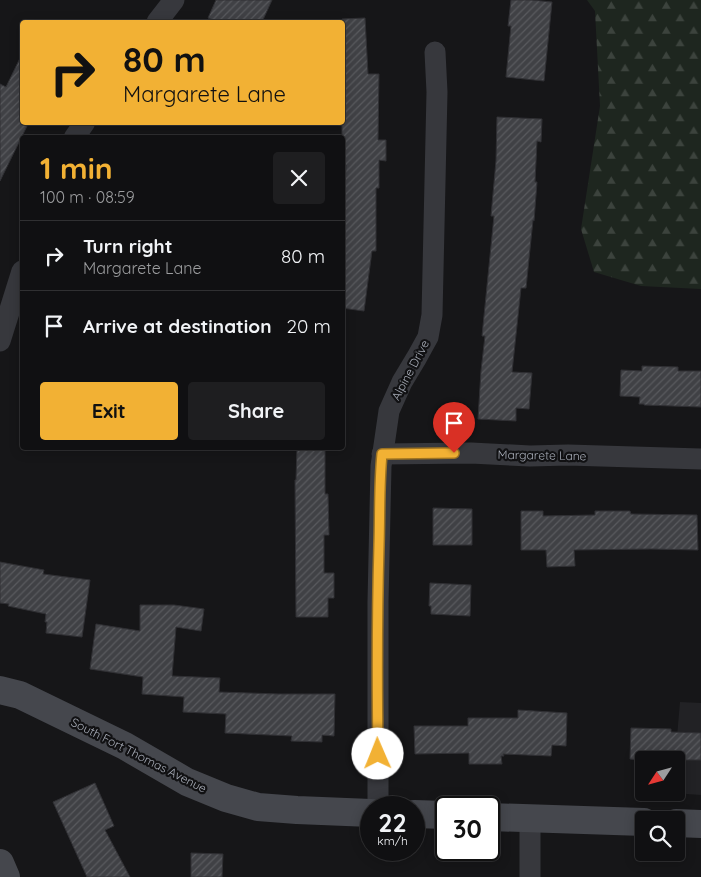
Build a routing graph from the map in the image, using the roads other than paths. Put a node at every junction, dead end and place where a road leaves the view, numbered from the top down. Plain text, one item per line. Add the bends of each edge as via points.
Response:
1 (174, 0) edge
2 (159, 20) edge
3 (435, 52) dead end
4 (20, 277) edge
5 (0, 341) edge
6 (382, 454) junction
7 (701, 459) edge
8 (0, 690) edge
9 (378, 796) edge
10 (360, 813) edge
11 (500, 817) edge
12 (530, 818) junction
13 (635, 822) edge
14 (685, 823) edge
15 (701, 824) edge
16 (0, 863) edge
17 (6, 877) edge
18 (530, 877) edge

1 - 2 street
3 - 6 street, Alpine Drive via 432,314 428,337 389,411
4 - 5 street
6 - 7 street, Margarete Lane
6 - 9 street, Alpine Drive
8 - 10 main road, South Fort Thomas Avenue via 20,694 125,746 187,782 226,798 258,807
11 - 12 main road
12 - 13 main road
12 - 18 street
14 - 15 main road
16 - 17 main road

